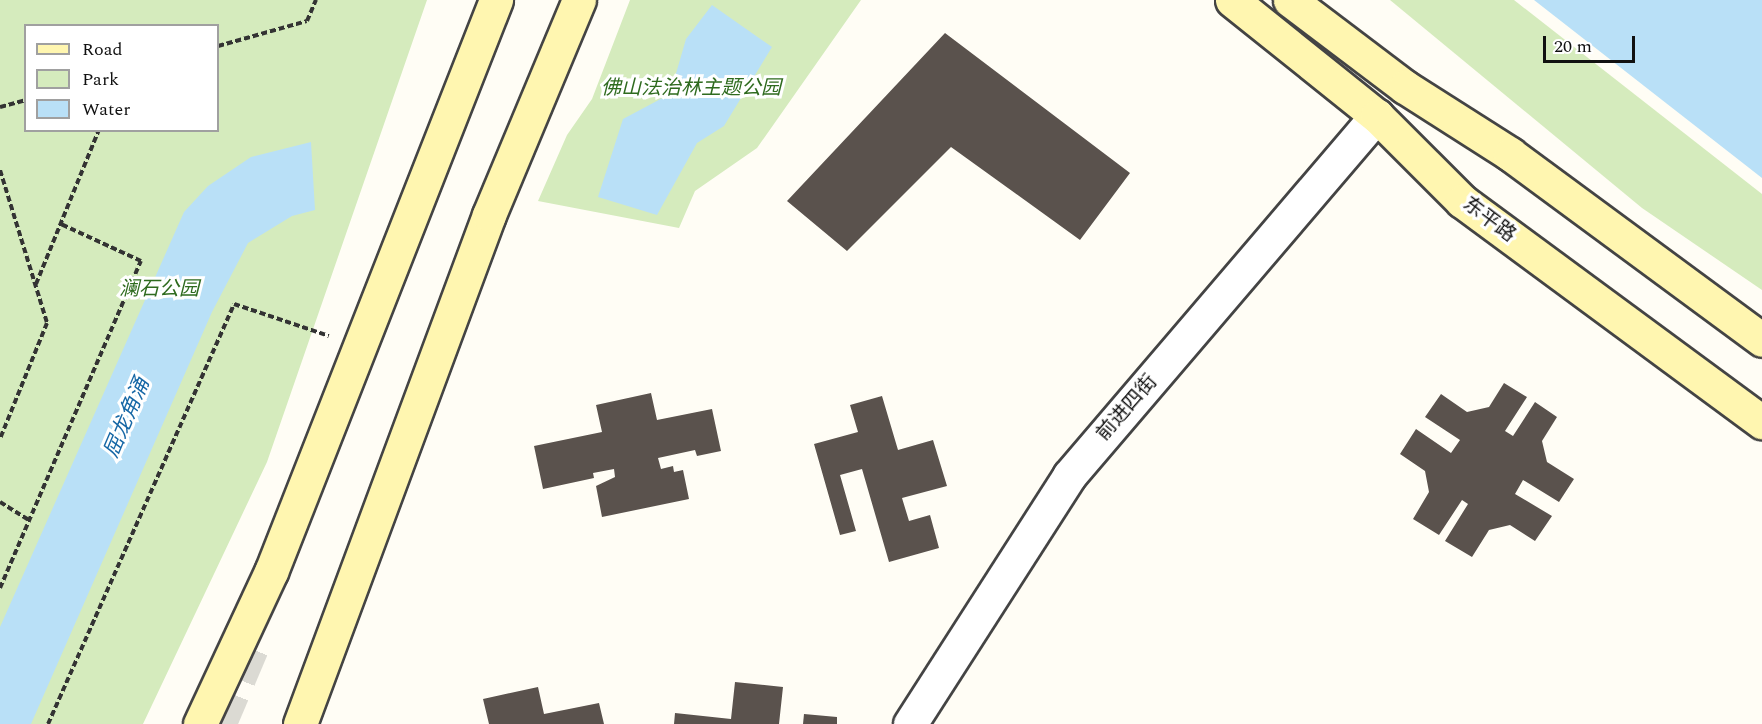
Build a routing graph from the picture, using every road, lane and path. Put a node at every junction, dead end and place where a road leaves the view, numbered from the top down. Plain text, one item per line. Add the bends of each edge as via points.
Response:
1 (316, 0) edge
2 (496, 0) edge
3 (579, 0) edge
4 (1232, 0) edge
5 (1290, 0) edge
6 (219, 46) edge
7 (24, 101) edge
8 (0, 107) edge
9 (1377, 116) junction
10 (98, 132) edge
11 (0, 170) edge
12 (61, 224) junction
13 (36, 285) junction
14 (331, 336) dead end
15 (1762, 340) edge
16 (1762, 422) edge
17 (0, 439) edge
18 (0, 502) edge
19 (29, 520) junction
20 (0, 588) edge
21 (48, 724) edge
22 (200, 724) edge
23 (300, 724) edge
24 (910, 724) edge

1 - 6 path via 308,21
2 - 22 main road via 271,572
3 - 23 main road via 489,215
4 - 9 main road, 东平路
5 - 15 main road via 1405,87 1510,154
7 - 8 path
9 - 16 main road, 东平路 via 1462,201
9 - 24 street, 前进四街 via 1069,476
10 - 12 path
11 - 13 path
12 - 13 path
12 - 19 path via 141,261
13 - 17 path via 47,323
14 - 21 path via 234,304
18 - 19 path
19 - 20 path

